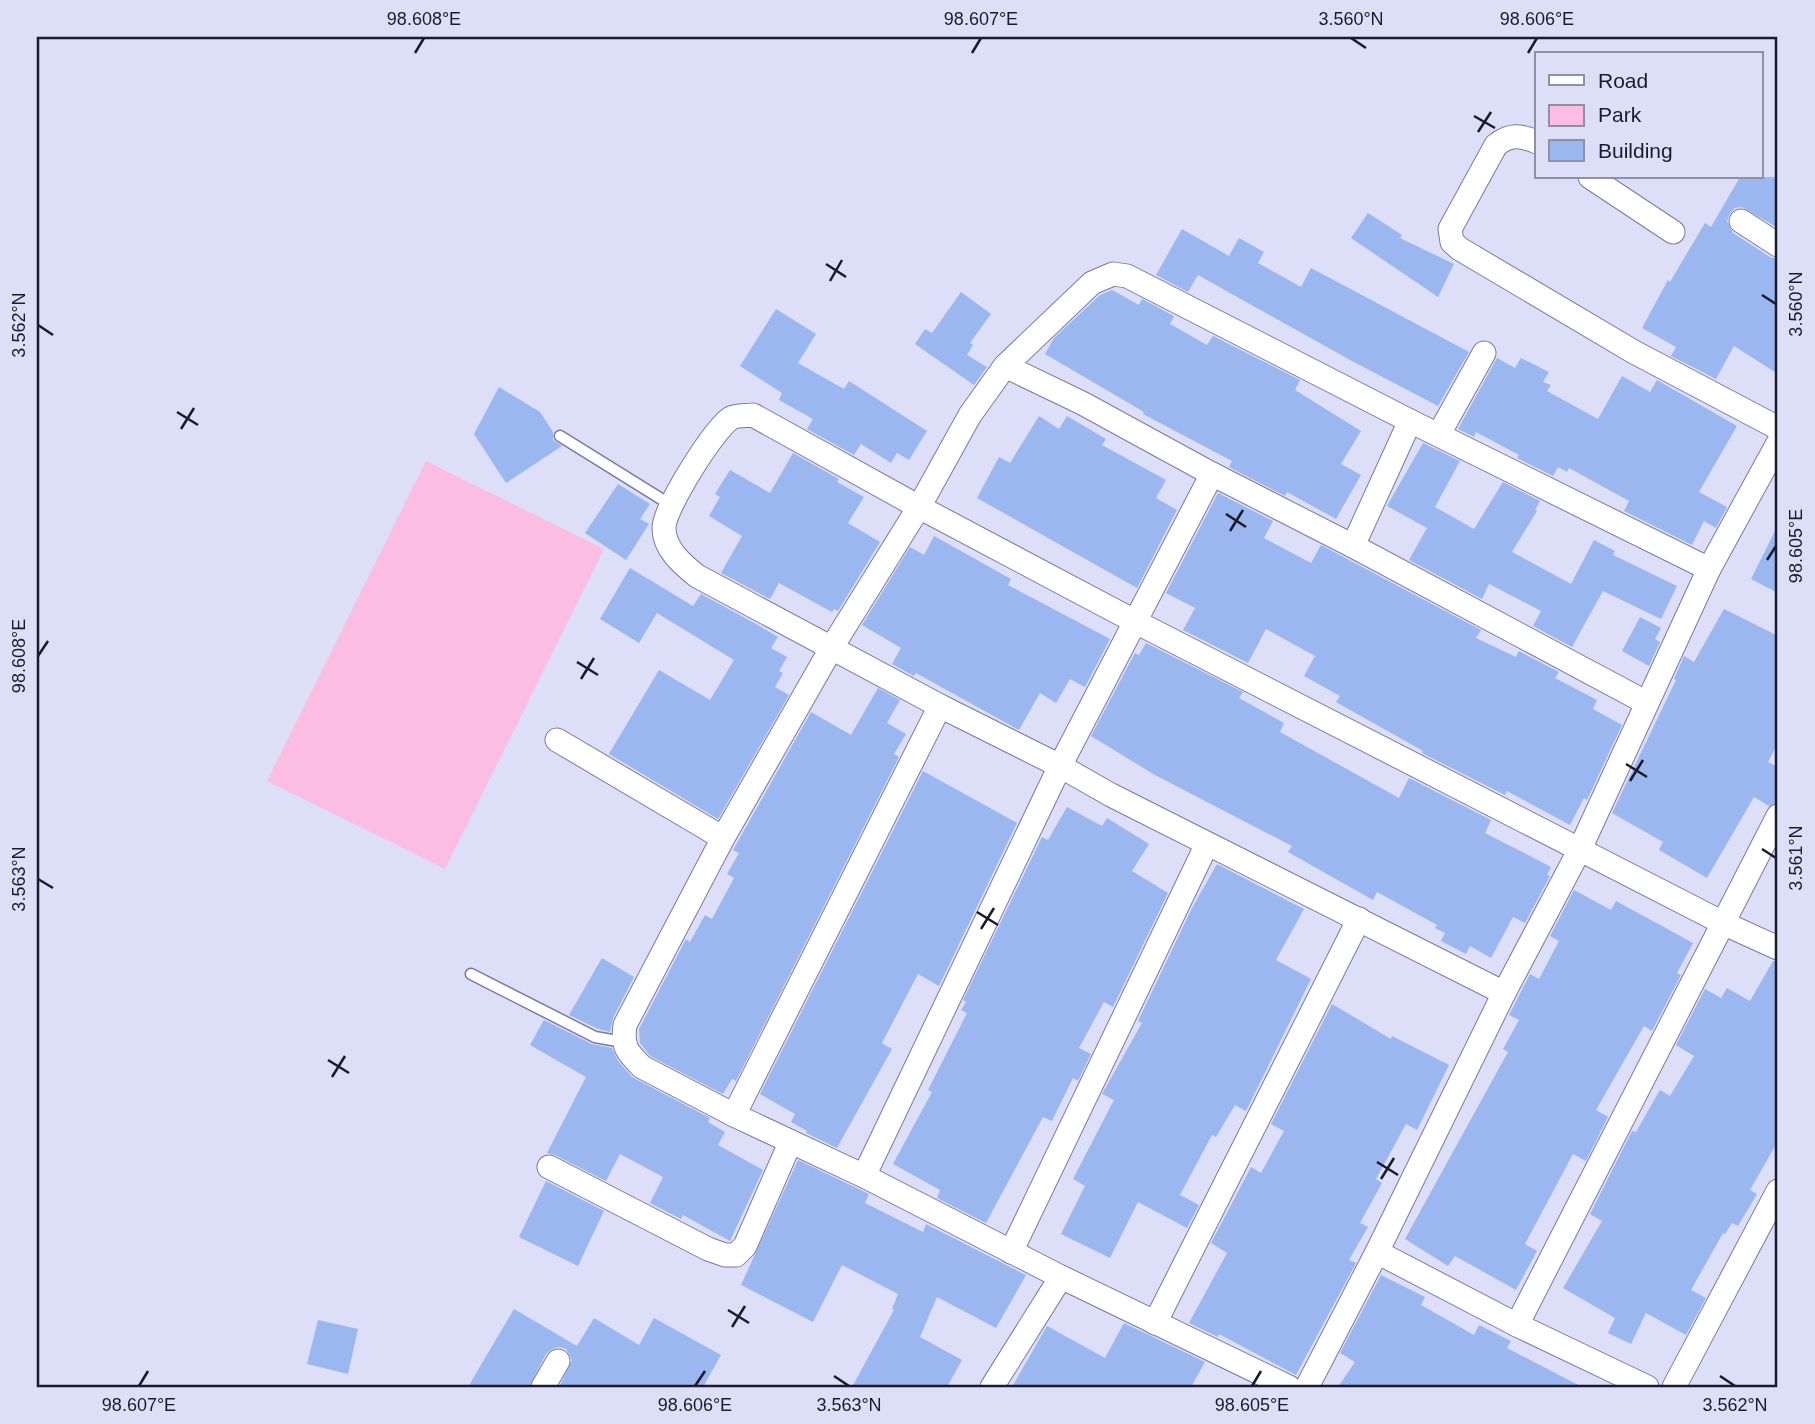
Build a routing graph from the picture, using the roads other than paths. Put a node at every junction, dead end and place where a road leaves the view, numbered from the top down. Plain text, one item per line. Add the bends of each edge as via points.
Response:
1 (1535, 141) edge
2 (1592, 178) edge
3 (1741, 221) dead end
4 (1673, 232) dead end
5 (1778, 245) edge
6 (1485, 353) dead end
7 (1004, 366) junction
8 (1410, 421) junction
9 (1778, 428) edge
10 (1439, 434) junction
11 (559, 436) dead end
12 (1776, 454) edge
13 (1212, 474) junction
14 (671, 505) junction
15 (919, 507) junction
16 (1353, 546) junction
17 (1709, 569) junction
18 (1136, 622) junction
19 (832, 647) junction
20 (1647, 703) junction
21 (940, 706) junction
22 (557, 740) dead end
23 (1060, 766) junction
24 (1778, 816) edge
25 (723, 838) junction
26 (1207, 844) junction
27 (1580, 849) junction
28 (1359, 919) junction
29 (1725, 924) junction
30 (1778, 948) edge
31 (471, 974) dead end
32 (1504, 993) junction
33 (623, 1042) junction
34 (734, 1115) junction
35 (790, 1143) junction
36 (549, 1167) dead end
37 (864, 1177) junction
38 (1778, 1191) edge
39 (1012, 1252) junction
40 (1377, 1252) junction
41 (1061, 1277) junction
42 (1155, 1323) junction
43 (1517, 1325) junction
44 (558, 1361) dead end
45 (543, 1387) edge
46 (992, 1387) edge
47 (1289, 1387) edge
48 (1307, 1387) edge
49 (1647, 1387) edge
50 (1674, 1387) edge

1 - 9 street via 1521,135 1506,137 1496,145 1450,229 1452,242 1634,352
2 - 4 street
3 - 5 street
6 - 10 street
7 - 8 street via 1092,283 1113,275 1127,276
7 - 13 street
7 - 15 street via 970,415
8 - 10 street
8 - 16 street
10 - 17 street
11 - 14 lane
12 - 17 street
13 - 16 street
13 - 18 street
14 - 15 street via 721,426 734,416 753,415
14 - 19 street via 664,528 669,548 680,563
15 - 18 street
15 - 19 street
16 - 20 street
17 - 20 street
18 - 23 street
18 - 27 street
19 - 21 street
19 - 25 street
20 - 27 street
21 - 23 street
21 - 34 street
22 - 25 street
23 - 26 street
23 - 37 street
24 - 29 street
25 - 33 street via 625,1025
26 - 28 street
26 - 39 street
27 - 29 street
27 - 32 street
28 - 32 street
28 - 42 street
29 - 30 street
29 - 43 street
31 - 33 lane via 595,1037
32 - 40 street
33 - 34 street via 642,1067
34 - 35 street
35 - 36 street via 745,1246 736,1255 708,1249
35 - 37 street
37 - 39 street
38 - 50 street
39 - 41 street
40 - 43 street
40 - 48 street
41 - 42 street
41 - 46 street
42 - 47 street
43 - 49 street
44 - 45 street

